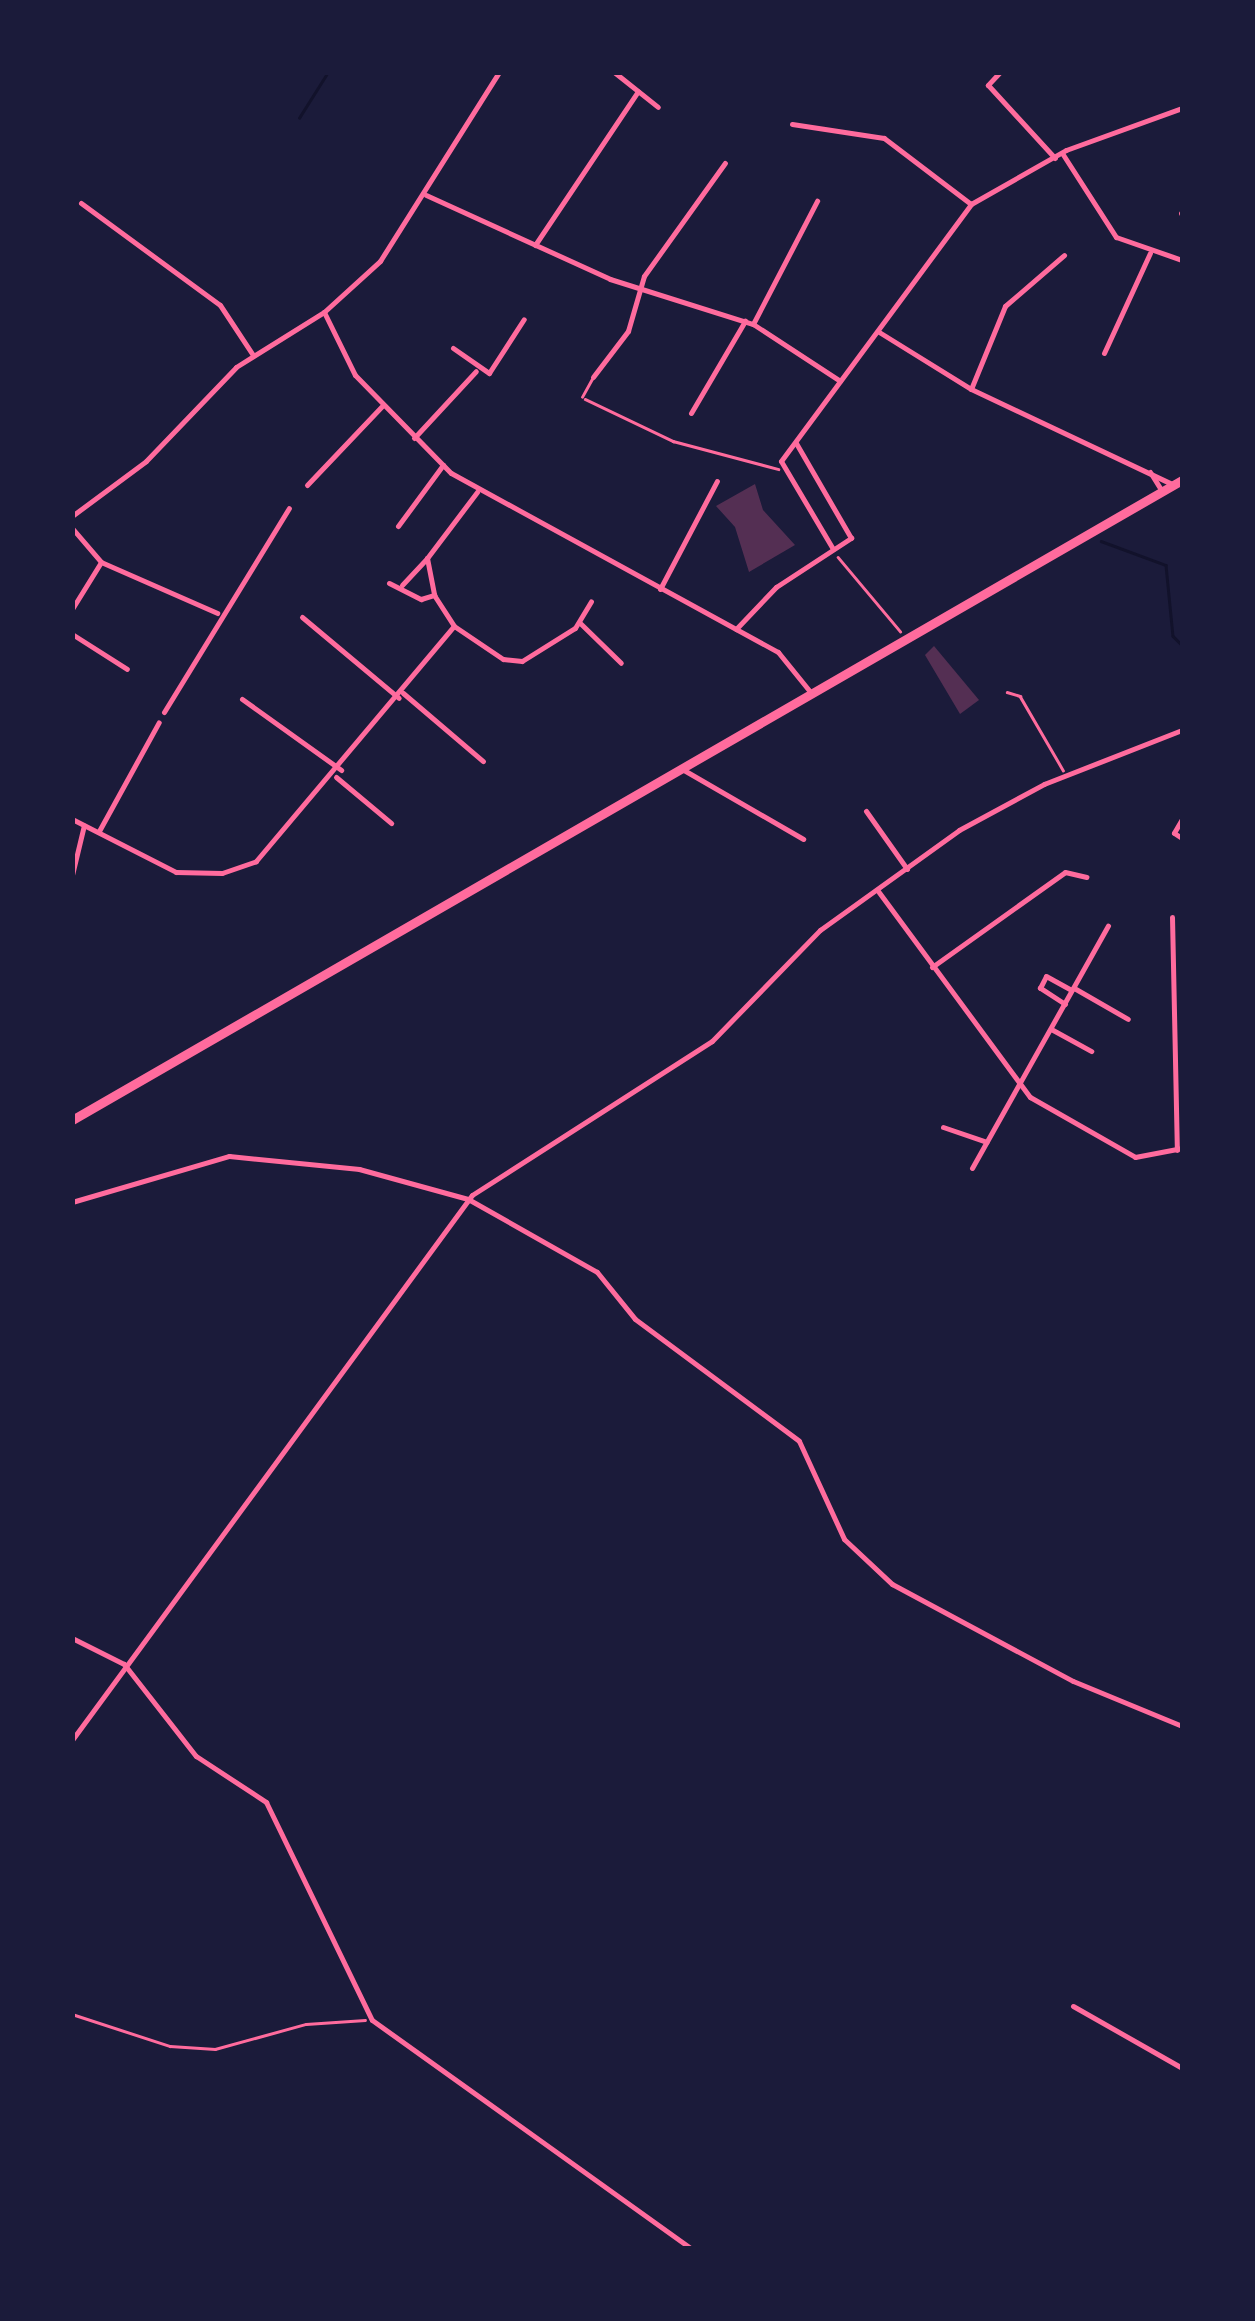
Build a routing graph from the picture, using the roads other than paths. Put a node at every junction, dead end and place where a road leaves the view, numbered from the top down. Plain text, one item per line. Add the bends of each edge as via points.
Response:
1 (498, 72) edge
2 (614, 72) edge
3 (1000, 72) edge
4 (638, 92) junction
5 (658, 107) dead end
6 (1182, 108) edge
7 (792, 124) dead end
8 (1059, 156) junction
9 (725, 163) dead end
10 (426, 195) junction
11 (817, 201) dead end
12 (82, 204) dead end
13 (971, 204) junction
14 (535, 244) junction
15 (1150, 253) junction
16 (1064, 255) dead end
17 (1182, 260) edge
18 (640, 289) junction
19 (324, 312) junction
20 (524, 319) dead end
21 (745, 321) junction
22 (753, 324) junction
23 (879, 332) junction
24 (453, 348) dead end
25 (1104, 352) dead end
26 (253, 354) junction
27 (476, 371) junction
28 (593, 377) joint
29 (840, 382) junction
30 (970, 390) junction
31 (582, 397) road end
32 (382, 406) junction
33 (691, 412) dead end
34 (414, 438) junction
35 (795, 442) junction
36 (443, 465) junction
37 (1150, 472) junction
38 (717, 481) dead end
39 (1178, 483) edge
40 (308, 485) dead end
41 (477, 491) junction
42 (1163, 492) junction
43 (289, 508) dead end
44 (72, 516) edge
45 (398, 526) dead end
46 (72, 528) edge
47 (833, 549) junction
48 (427, 558) junction
49 (101, 562) junction
50 (389, 583) dead end
51 (402, 585) junction
52 (660, 589) junction
53 (434, 595) junction
54 (591, 601) dead end
55 (72, 609) edge
56 (218, 613) junction
57 (302, 617) dead end
58 (580, 623) junction
59 (454, 626) junction
60 (736, 629) junction
61 (72, 634) edge
62 (621, 663) dead end
63 (127, 669) dead end
64 (812, 694) junction
65 (401, 695) junction
66 (242, 699) dead end
67 (164, 712) dead end
68 (159, 722) dead end
69 (1182, 730) edge
70 (483, 761) dead end
71 (682, 769) junction
72 (341, 770) junction
73 (336, 776) junction
74 (866, 811) dead end
75 (72, 819) edge
76 (1182, 819) edge
77 (391, 822) dead end
78 (85, 824) junction
79 (99, 831) junction
80 (1182, 838) edge
81 (802, 839) dead end
82 (907, 869) junction
83 (72, 876) edge
84 (1086, 877) dead end
85 (878, 891) junction
86 (1172, 917) dead end
87 (1108, 926) dead end
88 (932, 967) junction
89 (1073, 989) junction
90 (1065, 1004) junction
91 (1128, 1019) dead end
92 (1051, 1029) junction
93 (1091, 1051) dead end
94 (1019, 1087) junction
95 (72, 1120) edge
96 (942, 1126) dead end
97 (987, 1142) junction
98 (1180, 1149) edge
99 (972, 1168) dead end
100 (468, 1199) junction
101 (72, 1202) edge
102 (72, 1638) edge
103 (129, 1670) junction
104 (1182, 1726) edge
105 (72, 1740) edge
106 (1073, 2006) dead end
107 (1182, 2068) edge
108 (690, 2248) edge

1 - 10 street
2 - 4 street
3 - 8 street via 988,85
4 - 5 street
4 - 14 street via 554,203
6 - 8 street
7 - 13 street via 884,138
8 - 13 street
8 - 15 street via 1116,238
9 - 18 street
10 - 14 street
10 - 19 street via 396,245
11 - 22 street
12 - 26 street via 220,305
13 - 23 street
14 - 18 street
15 - 17 street
15 - 25 street
16 - 30 street via 1004,306
18 - 21 street
18 - 28 street via 628,330
19 - 26 street
19 - 32 street
20 - 27 street via 491,370
21 - 22 street
21 - 33 street
22 - 29 street
23 - 29 street
23 - 30 street
24 - 27 street
26 - 44 street via 146,461
27 - 34 street
28 - 31 lane
29 - 35 street
30 - 37 street
32 - 34 street
32 - 40 street
34 - 36 street
35 - 47 street via 784,466
35 - 47 street via 850,538
36 - 41 street
36 - 45 street
37 - 39 street
37 - 42 street
38 - 52 street
39 - 42 main road
41 - 48 street
41 - 52 street
42 - 64 main road
43 - 56 street
46 - 49 street
47 - 60 street
48 - 51 street
48 - 53 street
49 - 55 street
49 - 56 street
50 - 51 street
51 - 53 street via 422,599
52 - 60 street
53 - 59 street
54 - 58 street
56 - 67 street
57 - 65 street
58 - 59 street via 511,662
58 - 62 street
59 - 65 street
60 - 64 street via 784,657
61 - 63 street
64 - 71 main road
65 - 70 street
65 - 72 street
66 - 72 street
68 - 79 street
69 - 82 street via 987,812
71 - 81 street
71 - 95 main road
72 - 73 street
73 - 77 street
73 - 79 street via 268,852 233,871 176,872
74 - 82 street
75 - 78 street
76 - 80 street via 1174,833
78 - 79 street
78 - 83 street
82 - 85 street
84 - 88 street via 1065,872
85 - 88 street
85 - 100 street via 820,930 712,1041
86 - 98 street
87 - 89 street
88 - 94 street
89 - 90 street
89 - 90 street via 1046,976 1040,988
89 - 91 street
90 - 92 street
92 - 93 street
92 - 94 street
94 - 97 street
94 - 98 street via 1135,1157
96 - 97 street
97 - 99 street
100 - 101 street via 360,1169 229,1156
100 - 103 street
100 - 104 street via 597,1272 634,1320 800,1441 844,1539 892,1584 1073,1682
102 - 103 street
103 - 105 street
103 - 108 street via 196,1756 266,1802 372,2020
106 - 107 street

